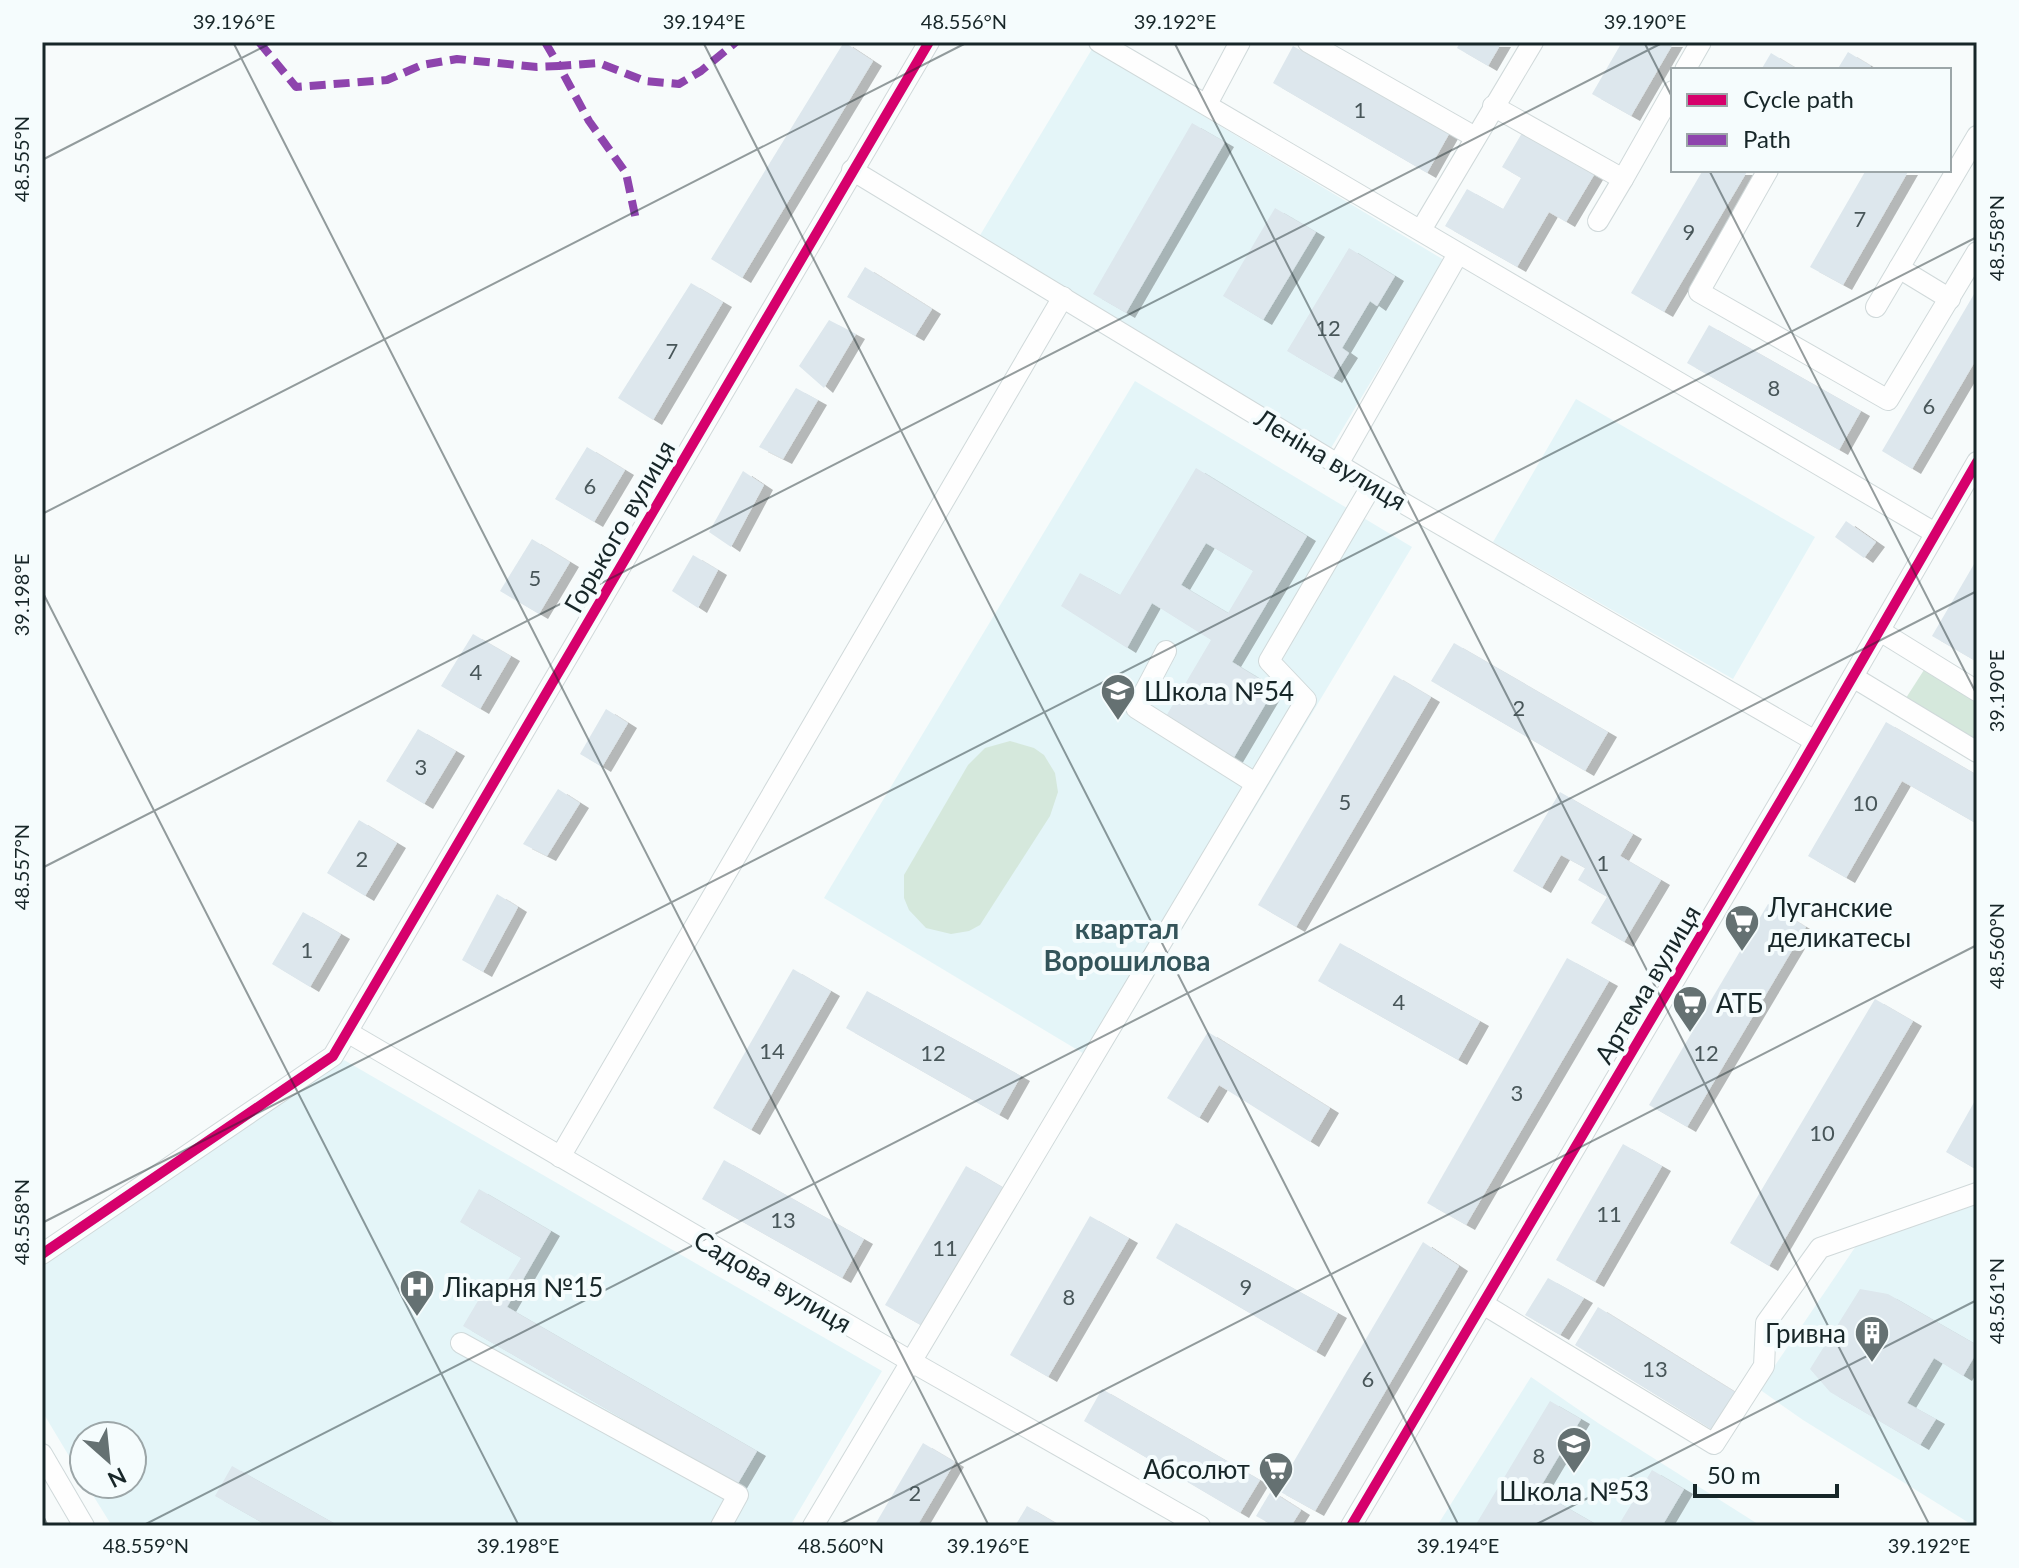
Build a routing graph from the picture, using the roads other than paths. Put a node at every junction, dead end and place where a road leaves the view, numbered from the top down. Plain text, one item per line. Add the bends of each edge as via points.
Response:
1 (929, 42) edge
2 (1099, 42) edge
3 (1240, 42) edge
4 (1308, 42) edge
5 (1533, 42) edge
6 (1701, 42) edge
7 (1686, 68) edge
8 (1671, 95) edge
9 (1207, 104) junction
10 (1493, 106) junction
11 (1977, 136) edge
12 (1475, 137) junction
13 (852, 170) junction
14 (1767, 172) edge
15 (1623, 179) junction
16 (1598, 221) dead end
17 (1421, 230) junction
18 (1977, 252) edge
19 (1458, 254) junction
20 (1899, 268) junction
21 (1063, 297) junction
22 (1950, 299) junction
23 (1876, 307) dead end
24 (1977, 462) edge
25 (1338, 464) junction
26 (1372, 485) junction
27 (1935, 533) junction
28 (1880, 631) junction
29 (1166, 651) dead end
30 (1853, 677) junction
31 (1977, 691) edge
32 (1815, 741) junction
33 (1977, 752) edge
34 (1255, 783) junction
35 (349, 1033) junction
36 (560, 1157) junction
37 (1977, 1193) edge
38 (42, 1254) edge
39 (1483, 1304) junction
40 (461, 1343) dead end
41 (912, 1362) junction
42 (42, 1454) edge
43 (84, 1526) edge
44 (721, 1526) edge
45 (813, 1526) edge
46 (1200, 1526) edge
47 (1351, 1526) edge

1 - 13 street, Горького вулиця
2 - 9 street
3 - 9 street
4 - 12 street
5 - 10 street
6 - 7 street
8 - 15 street
9 - 17 street
10 - 12 street
10 - 15 street
11 - 20 street
12 - 17 street
13 - 21 street, Леніна вулиця
13 - 35 street, Горького вулиця
14 - 22 street via 1699,292 1888,400
15 - 16 street
17 - 19 street
18 - 22 street
19 - 25 street
19 - 27 street
20 - 22 street
20 - 23 street
21 - 25 street, Леніна вулиця
21 - 36 street
24 - 27 street, Артема вулиця
25 - 26 street, Леніна вулиця
26 - 32 street, Леніна вулиця
26 - 34 street via 1269,661 1306,700
27 - 28 street, Артема вулиця
28 - 30 street, Артема вулиця
28 - 31 street
29 - 34 street via 1136,708
30 - 32 street, Артема вулиця
30 - 33 street
32 - 39 street, Артема вулиця
34 - 41 street
35 - 36 street, Садова вулиця
35 - 38 street, Горького вулиця via 333,1056
36 - 41 street, Садова вулиця
37 - 39 street via 1820,1248 1766,1323 1764,1366 1714,1444
39 - 47 street, Артема вулиця
40 - 44 street via 738,1495
41 - 45 street
41 - 46 street, Садова вулиця
42 - 43 street

